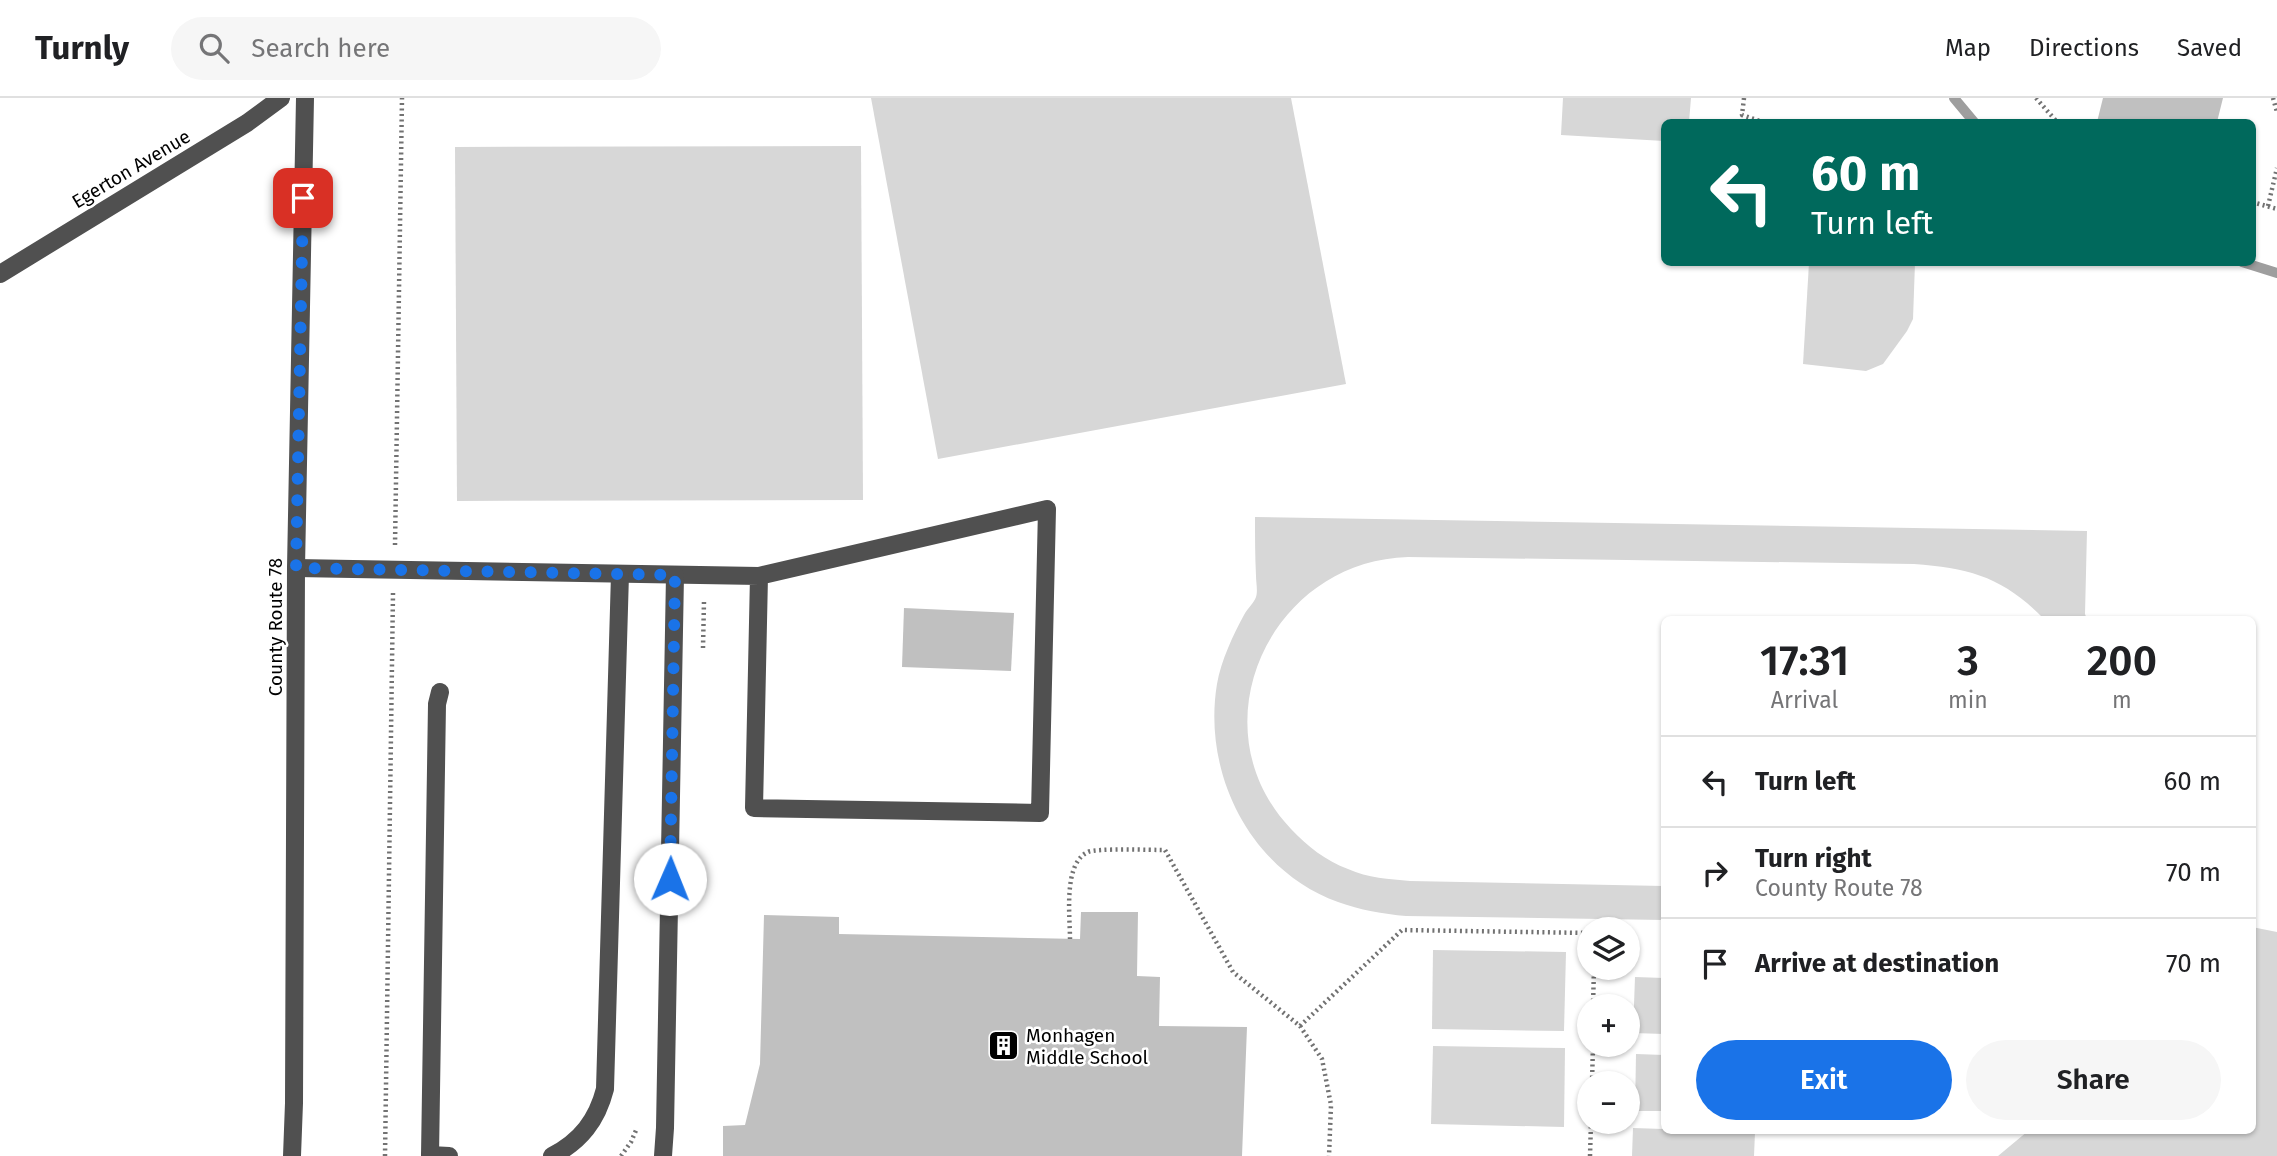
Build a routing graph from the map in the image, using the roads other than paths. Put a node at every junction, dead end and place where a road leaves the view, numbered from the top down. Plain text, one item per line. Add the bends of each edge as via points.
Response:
1 (281, 98) edge
2 (305, 98) edge
3 (0, 274) edge
4 (296, 568) junction
5 (620, 574) junction
6 (675, 575) junction
7 (759, 576) junction
8 (440, 692) dead end
9 (292, 1156) edge
10 (430, 1156) edge
11 (449, 1156) edge
12 (552, 1156) edge
13 (663, 1156) edge

1 - 3 street, Egerton Avenue
2 - 4 street, County Route 78
4 - 5 street
4 - 9 street, County Route 78
5 - 6 street
5 - 12 street via 605,1089 590,1126 567,1149
6 - 7 street
6 - 13 street
7 - 7 street via 1047,509 1040,813 754,808
8 - 10 street
10 - 11 street

